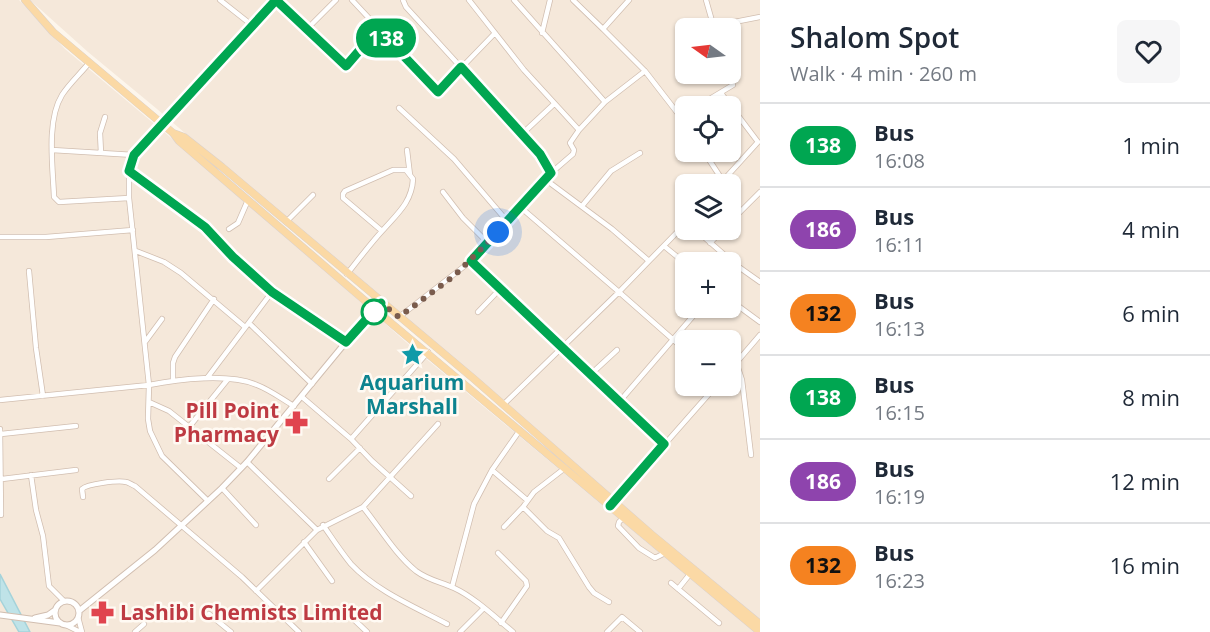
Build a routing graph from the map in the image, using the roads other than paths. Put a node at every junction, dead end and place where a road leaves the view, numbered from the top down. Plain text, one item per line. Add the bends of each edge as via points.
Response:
1 (25, 0) edge
2 (220, 0) edge
3 (276, 0) edge
4 (336, 0) edge
5 (352, 0) edge
6 (403, 0) edge
7 (469, 0) edge
8 (514, 0) edge
9 (550, 0) edge
10 (573, 0) edge
11 (629, 0) edge
12 (706, 0) edge
13 (760, 17) edge
14 (711, 18) edge
15 (741, 21) edge
16 (253, 26) junction
17 (378, 29) junction
18 (603, 29) junction
19 (306, 30) junction
20 (495, 33) junction
21 (542, 33) junction
22 (89, 63) junction
23 (461, 67) junction
24 (645, 71) junction
25 (733, 84) edge
26 (721, 93) junction
27 (716, 96) edge
28 (604, 102) junction
29 (554, 104) junction
30 (675, 106) edge
31 (399, 108) dead end
32 (105, 117) dead end
33 (161, 123) junction
34 (579, 130) junction
35 (522, 134) junction
36 (182, 139) junction
37 (759, 141) edge
38 (52, 150) junction
39 (407, 150) dead end
40 (101, 153) junction
41 (640, 153) dead end
42 (134, 155) junction
43 (129, 171) junction
44 (551, 173) junction
45 (729, 174) edge
46 (410, 175) junction
47 (546, 180) junction
48 (443, 192) dead end
49 (760, 192) edge
50 (313, 195) dead end
51 (129, 198) junction
52 (248, 199) junction
53 (519, 206) junction
54 (582, 206) junction
55 (741, 211) edge
56 (507, 221) junction
57 (286, 222) junction
58 (229, 229) dead end
59 (133, 230) junction
60 (382, 231) junction
61 (675, 234) edge
62 (0, 237) edge
63 (707, 240) edge
64 (713, 240) edge
65 (488, 243) junction
66 (710, 243) junction
67 (664, 246) junction
68 (136, 251) junction
69 (675, 255) edge
70 (471, 261) junction
71 (649, 261) junction
72 (29, 271) dead end
73 (348, 274) junction
74 (760, 282) edge
75 (500, 289) junction
76 (272, 292) junction
77 (618, 292) junction
78 (214, 299) junction
79 (381, 303) junction
80 (741, 308) edge
81 (376, 310) junction
82 (478, 312) dead end
83 (399, 317) junction
84 (692, 318) edge
85 (162, 320) dead end
86 (760, 322) edge
87 (247, 325) junction
88 (760, 336) edge
89 (674, 340) junction
90 (145, 342) junction
91 (346, 342) junction
92 (562, 349) junction
93 (616, 350) dead end
94 (428, 352) junction
95 (741, 355) edge
96 (591, 374) junction
97 (741, 376) edge
98 (207, 378) junction
99 (228, 379) junction
100 (173, 380) junction
101 (312, 384) junction
102 (149, 385) junction
103 (43, 396) junction
104 (708, 396) edge
105 (302, 397) junction
106 (0, 400) edge
107 (620, 401) junction
108 (149, 402) junction
109 (503, 405) junction
110 (294, 406) junction
111 (438, 424) dead end
112 (76, 426) dead end
113 (189, 426) junction
114 (520, 430) junction
115 (0, 431) edge
116 (351, 439) junction
117 (664, 444) junction
118 (360, 448) junction
119 (751, 455) dead end
120 (247, 462) junction
121 (241, 468) junction
122 (565, 468) junction
123 (76, 470) dead end
124 (492, 470) junction
125 (32, 475) junction
126 (390, 478) junction
127 (2, 479) junction
128 (329, 479) dead end
129 (222, 488) junction
130 (411, 496) dead end
131 (83, 497) dead end
132 (527, 500) junction
133 (208, 501) junction
134 (613, 503) junction
135 (363, 507) junction
136 (523, 507) junction
137 (2, 515) dead end
138 (624, 517) junction
139 (256, 525) dead end
140 (323, 525) junction
141 (504, 526) dead end
142 (181, 527) junction
143 (317, 530) junction
144 (304, 542) junction
145 (498, 553) dead end
146 (664, 553) junction
147 (690, 574) junction
148 (332, 581) dead end
149 (671, 583) dead end
150 (452, 587) junction
151 (678, 590) junction
152 (256, 591) junction
153 (64, 601) junction
154 (90, 601) junction
155 (609, 602) dead end
156 (73, 603) junction
157 (483, 609) junction
158 (55, 610) junction
159 (345, 611) dead end
160 (78, 614) junction
161 (209, 614) dead end
162 (0, 615) edge
163 (32, 618) junction
164 (501, 623) junction
165 (719, 623) dead end
166 (63, 624) junction
167 (144, 624) dead end
168 (447, 624) dead end
169 (760, 624) edge
170 (81, 632) edge
171 (135, 632) edge
172 (231, 632) edge
173 (299, 632) edge
174 (367, 632) edge
175 (460, 632) edge
176 (513, 632) edge
177 (607, 632) edge
178 (640, 632) edge
179 (760, 632) edge

1 - 22 main road via 53,32
2 - 16 street
3 - 16 street
3 - 19 street
4 - 19 street
5 - 17 street
6 - 23 street
7 - 20 street
8 - 21 street
9 - 21 street
10 - 18 street
11 - 18 street
12 - 14 street
13 - 15 street
16 - 33 street
17 - 19 street via 346,66
17 - 23 street via 438,92
18 - 24 street
20 - 23 street
20 - 29 street
21 - 28 street
22 - 33 main road
22 - 38 street via 61,97 54,117
23 - 35 street
24 - 28 street
24 - 30 street
25 - 26 street
26 - 27 street
26 - 37 street
28 - 34 street
29 - 34 street
29 - 35 street
31 - 56 street via 454,159
32 - 40 street via 100,133
33 - 36 main road
33 - 42 street
34 - 44 street via 570,143 573,154
35 - 44 street
36 - 52 main road
36 - 57 main road via 215,161
37 - 45 street
38 - 40 street
38 - 51 street via 57,201
39 - 46 street
40 - 42 street
41 - 54 street via 611,171
42 - 43 street
43 - 51 street
43 - 76 street via 205,227
44 - 47 street
46 - 60 street via 413,190 408,200
46 - 60 street via 402,169 393,170 343,194
47 - 53 street
47 - 54 street
48 - 65 street
49 - 55 street
50 - 57 street
51 - 59 street
52 - 58 street via 238,223
52 - 81 main road
53 - 56 street
53 - 77 street
54 - 71 street
56 - 65 street
57 - 73 main road
59 - 62 street
59 - 68 street
60 - 73 street
61 - 67 street
63 - 66 street
64 - 66 street
65 - 70 street
66 - 74 street
67 - 69 street
67 - 71 street
68 - 78 street via 170,265
68 - 90 street
70 - 75 street
70 - 83 street
71 - 77 street
72 - 103 street
73 - 79 main road
75 - 82 street
75 - 92 street
76 - 87 street
76 - 91 street
77 - 89 street
77 - 92 street
78 - 87 street
78 - 100 street via 175,357
79 - 81 street
79 - 83 main road
80 - 86 street
81 - 91 street
81 - 94 main road
83 - 109 main road
84 - 89 street
85 - 90 street
87 - 98 street
87 - 101 street
88 - 95 street
89 - 107 street
90 - 102 street
91 - 101 street
92 - 96 street
92 - 109 street
93 - 96 street
94 - 114 main road
94 - 116 street
96 - 107 street
97 - 119 street
98 - 99 street
98 - 100 street
99 - 110 street via 258,385
99 - 113 street
100 - 102 street
101 - 105 street
102 - 103 street
102 - 108 street
103 - 106 street
104 - 117 street
105 - 110 street
105 - 116 street
107 - 117 street
108 - 113 street
108 - 133 street via 150,431 162,456
109 - 134 main road
110 - 120 street
111 - 126 street
112 - 115 street
113 - 121 street
114 - 122 main road
114 - 124 street
115 - 127 street
116 - 118 street
117 - 134 street
118 - 126 street
118 - 128 street
120 - 121 street
120 - 143 street
121 - 129 street
122 - 132 street
122 - 134 main road
123 - 125 street
124 - 132 street
124 - 150 street via 471,510
125 - 127 street
125 - 153 street via 49,586
126 - 130 street
126 - 135 street
127 - 137 street
129 - 133 street
129 - 139 street
131 - 142 street via 82,489 87,485 127,482
132 - 136 street
133 - 142 street
134 - 138 main road
134 - 169 main road
135 - 140 street
135 - 150 street via 403,559 418,572
136 - 141 street
136 - 155 street via 547,531 558,536 589,587
138 - 146 main road
138 - 146 street via 618,526 639,548 655,558
140 - 143 street
140 - 168 street via 352,565 406,603
142 - 152 street
142 - 154 street
143 - 144 street
144 - 148 street
144 - 152 street
145 - 164 street via 527,586
146 - 147 main road
147 - 151 street
147 - 179 main road
149 - 151 street
150 - 157 street
151 - 165 street
152 - 173 street
153 - 156 street
153 - 158 street
154 - 156 street
154 - 160 street
156 - 160 street
157 - 164 street
157 - 175 street
158 - 163 street
158 - 166 street
159 - 174 street
160 - 166 street via 73,623
160 - 170 street
161 - 172 street
162 - 163 street
163 - 166 street
164 - 176 street
166 - 170 street
167 - 171 street
177 - 178 street via 622,617

